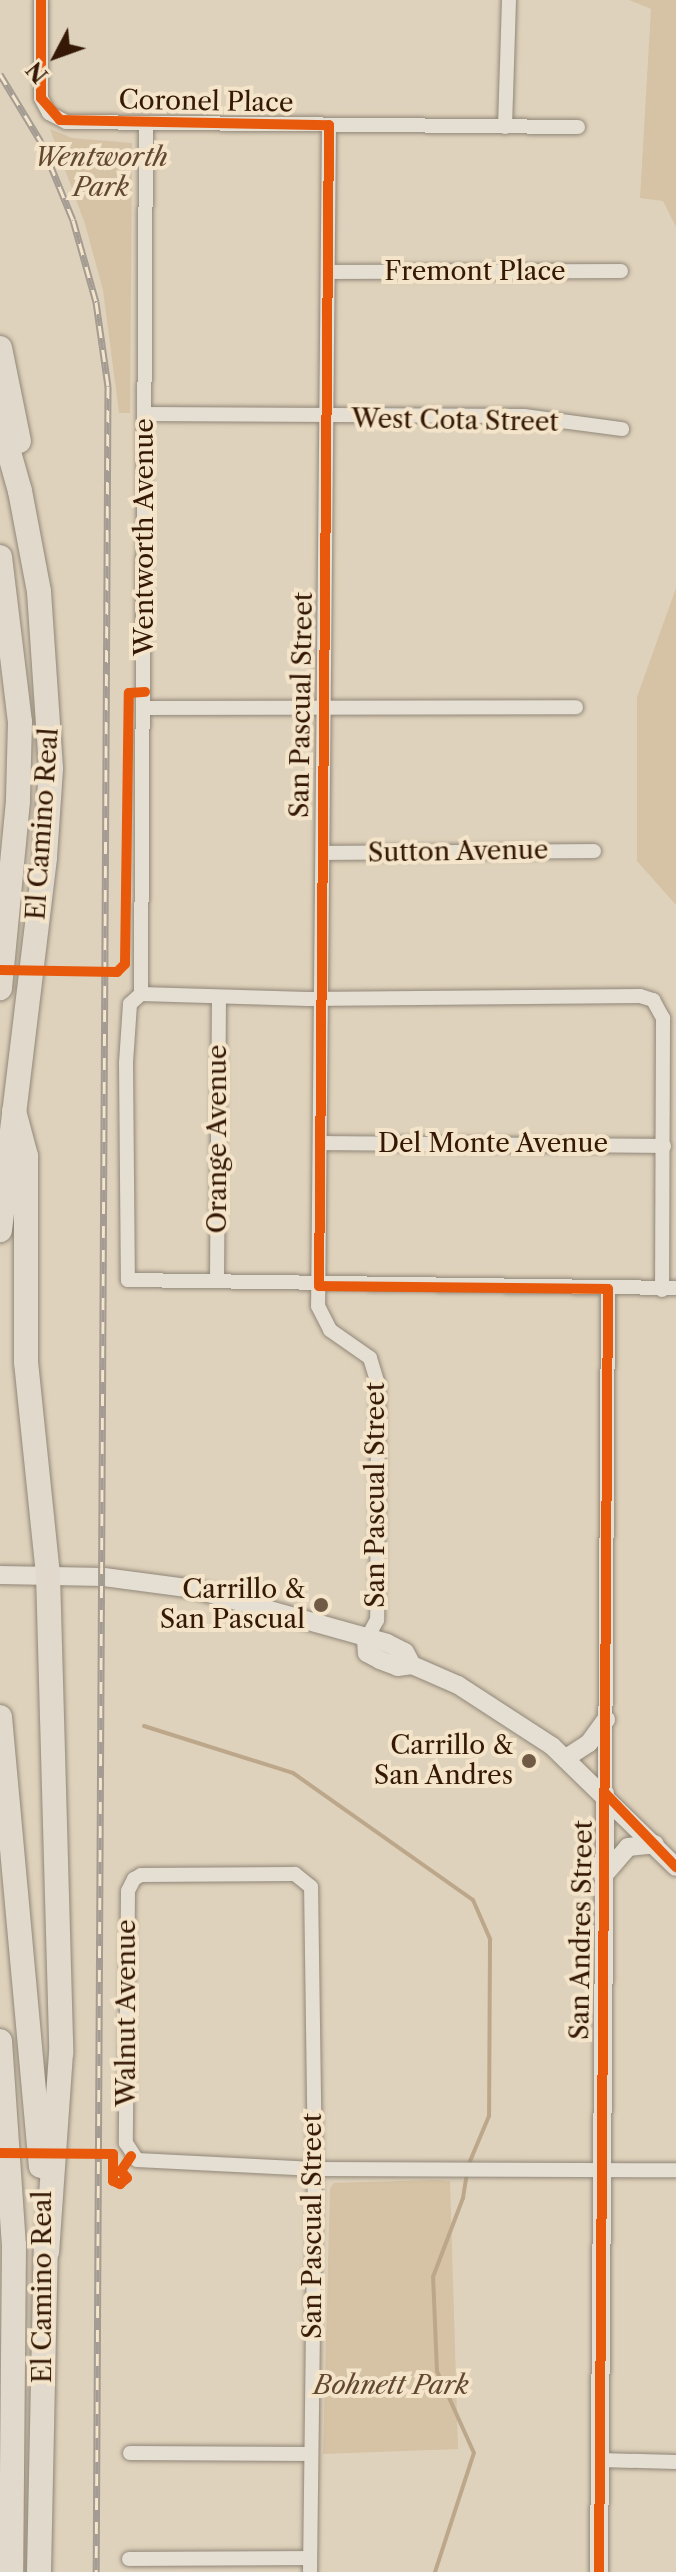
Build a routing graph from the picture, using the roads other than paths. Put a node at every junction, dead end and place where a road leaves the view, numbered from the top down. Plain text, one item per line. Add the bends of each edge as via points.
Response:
1 (41, 0) edge
2 (509, 0) edge
3 (146, 124) junction
4 (329, 125) junction
5 (505, 127) junction
6 (578, 127) dead end
7 (621, 271) dead end
8 (329, 272) junction
9 (0, 348) edge
10 (144, 414) junction
11 (329, 418) junction
12 (0, 420) edge
13 (622, 429) dead end
14 (20, 491) junction
15 (0, 557) edge
16 (576, 707) dead end
17 (144, 708) junction
18 (324, 708) junction
19 (594, 851) dead end
20 (323, 853) junction
21 (0, 986) edge
22 (141, 994) junction
23 (219, 997) junction
24 (319, 998) junction
25 (14, 1111) junction
26 (322, 1143) junction
27 (664, 1146) junction
28 (0, 1230) edge
29 (217, 1281) junction
30 (319, 1286) junction
31 (608, 1289) junction
32 (669, 1289) edge
33 (48, 1574) junction
34 (0, 1575) edge
35 (366, 1640) junction
36 (0, 1717) edge
37 (606, 1720) junction
38 (566, 1758) junction
39 (605, 1793) junction
40 (655, 1844) junction
41 (676, 1867) edge
42 (603, 1876) junction
43 (307, 1880) joint
44 (0, 2041) edge
45 (3, 2106) edge
46 (315, 2169) junction
47 (601, 2170) junction
48 (676, 2170) edge
49 (47, 2252) junction
50 (130, 2453) dead end
51 (311, 2454) junction
52 (600, 2460) junction
53 (676, 2462) edge
54 (129, 2559) dead end
55 (310, 2565) edge
56 (11, 2572) edge
57 (39, 2572) edge
58 (599, 2572) edge

1 - 3 street, Coronel Place via 41,98 54,117
2 - 5 street
3 - 4 street, Coronel Place
3 - 10 street, Wentworth Avenue
4 - 5 street, Coronel Place
4 - 8 street, San Pascual Street
5 - 6 street, Coronel Place
7 - 8 street, Fremont Place
8 - 11 street, San Pascual Street
9 - 14 highway via 19,432
10 - 11 street, West Cota Street
10 - 17 street, Wentworth Avenue
11 - 13 street, West Cota Street via 524,416
11 - 18 street, San Pascual Street
12 - 14 highway, El Camino Real
14 - 25 highway, El Camino Real via 44,628 51,769
15 - 21 highway, El Camino Real via 20,722
16 - 18 street
17 - 18 street
17 - 22 street, Wentworth Avenue
18 - 20 street, San Pascual Street
19 - 20 street, Sutton Avenue
20 - 24 street, San Pascual Street
22 - 23 street
22 - 29 street, Wentworth Avenue via 130,1004 126,1063 128,1280
23 - 24 street
23 - 29 street, Orange Avenue
24 - 26 street, San Pascual Street
24 - 27 street via 640,996 659,1005 663,1018
25 - 28 highway, El Camino Real
25 - 33 highway via 26,1156 26,1362
26 - 27 street, Del Monte Avenue
26 - 30 street, San Pascual Street
27 - 32 street
29 - 30 street
30 - 31 street
30 - 35 street, San Pascual Street via 318,1306 326,1325 365,1353 378,1385 377,1620
31 - 32 street
31 - 37 street, San Andres Street
33 - 34 main road
33 - 35 main road via 208,1592 296,1614
33 - 49 highway via 61,2053
35 - 38 main road via 367,1653 398,1667 412,1665 499,1710
36 - 49 highway, El Camino Real
37 - 38 main road via 589,1743
37 - 39 street, San Andres Street
38 - 39 main road
39 - 40 main road
39 - 42 main road, San Andres Street
40 - 41 main road
40 - 42 main road via 628,1847
42 - 47 main road, San Andres Street
43 - 46 street, San Pascual Street
43 - 46 street, Walnut Avenue via 295,1874 141,1875 131,1884 126,2143 131,2156 143,2163
44 - 45 highway, El Camino Real
45 - 56 highway, El Camino Real via 14,2245
46 - 47 street
46 - 51 street, San Pascual Street
47 - 48 street
47 - 52 main road, San Andres Street
49 - 57 highway, El Camino Real
50 - 51 street
51 - 55 street, San Pascual Street
52 - 53 street
52 - 58 main road, San Andres Street
54 - 55 street

